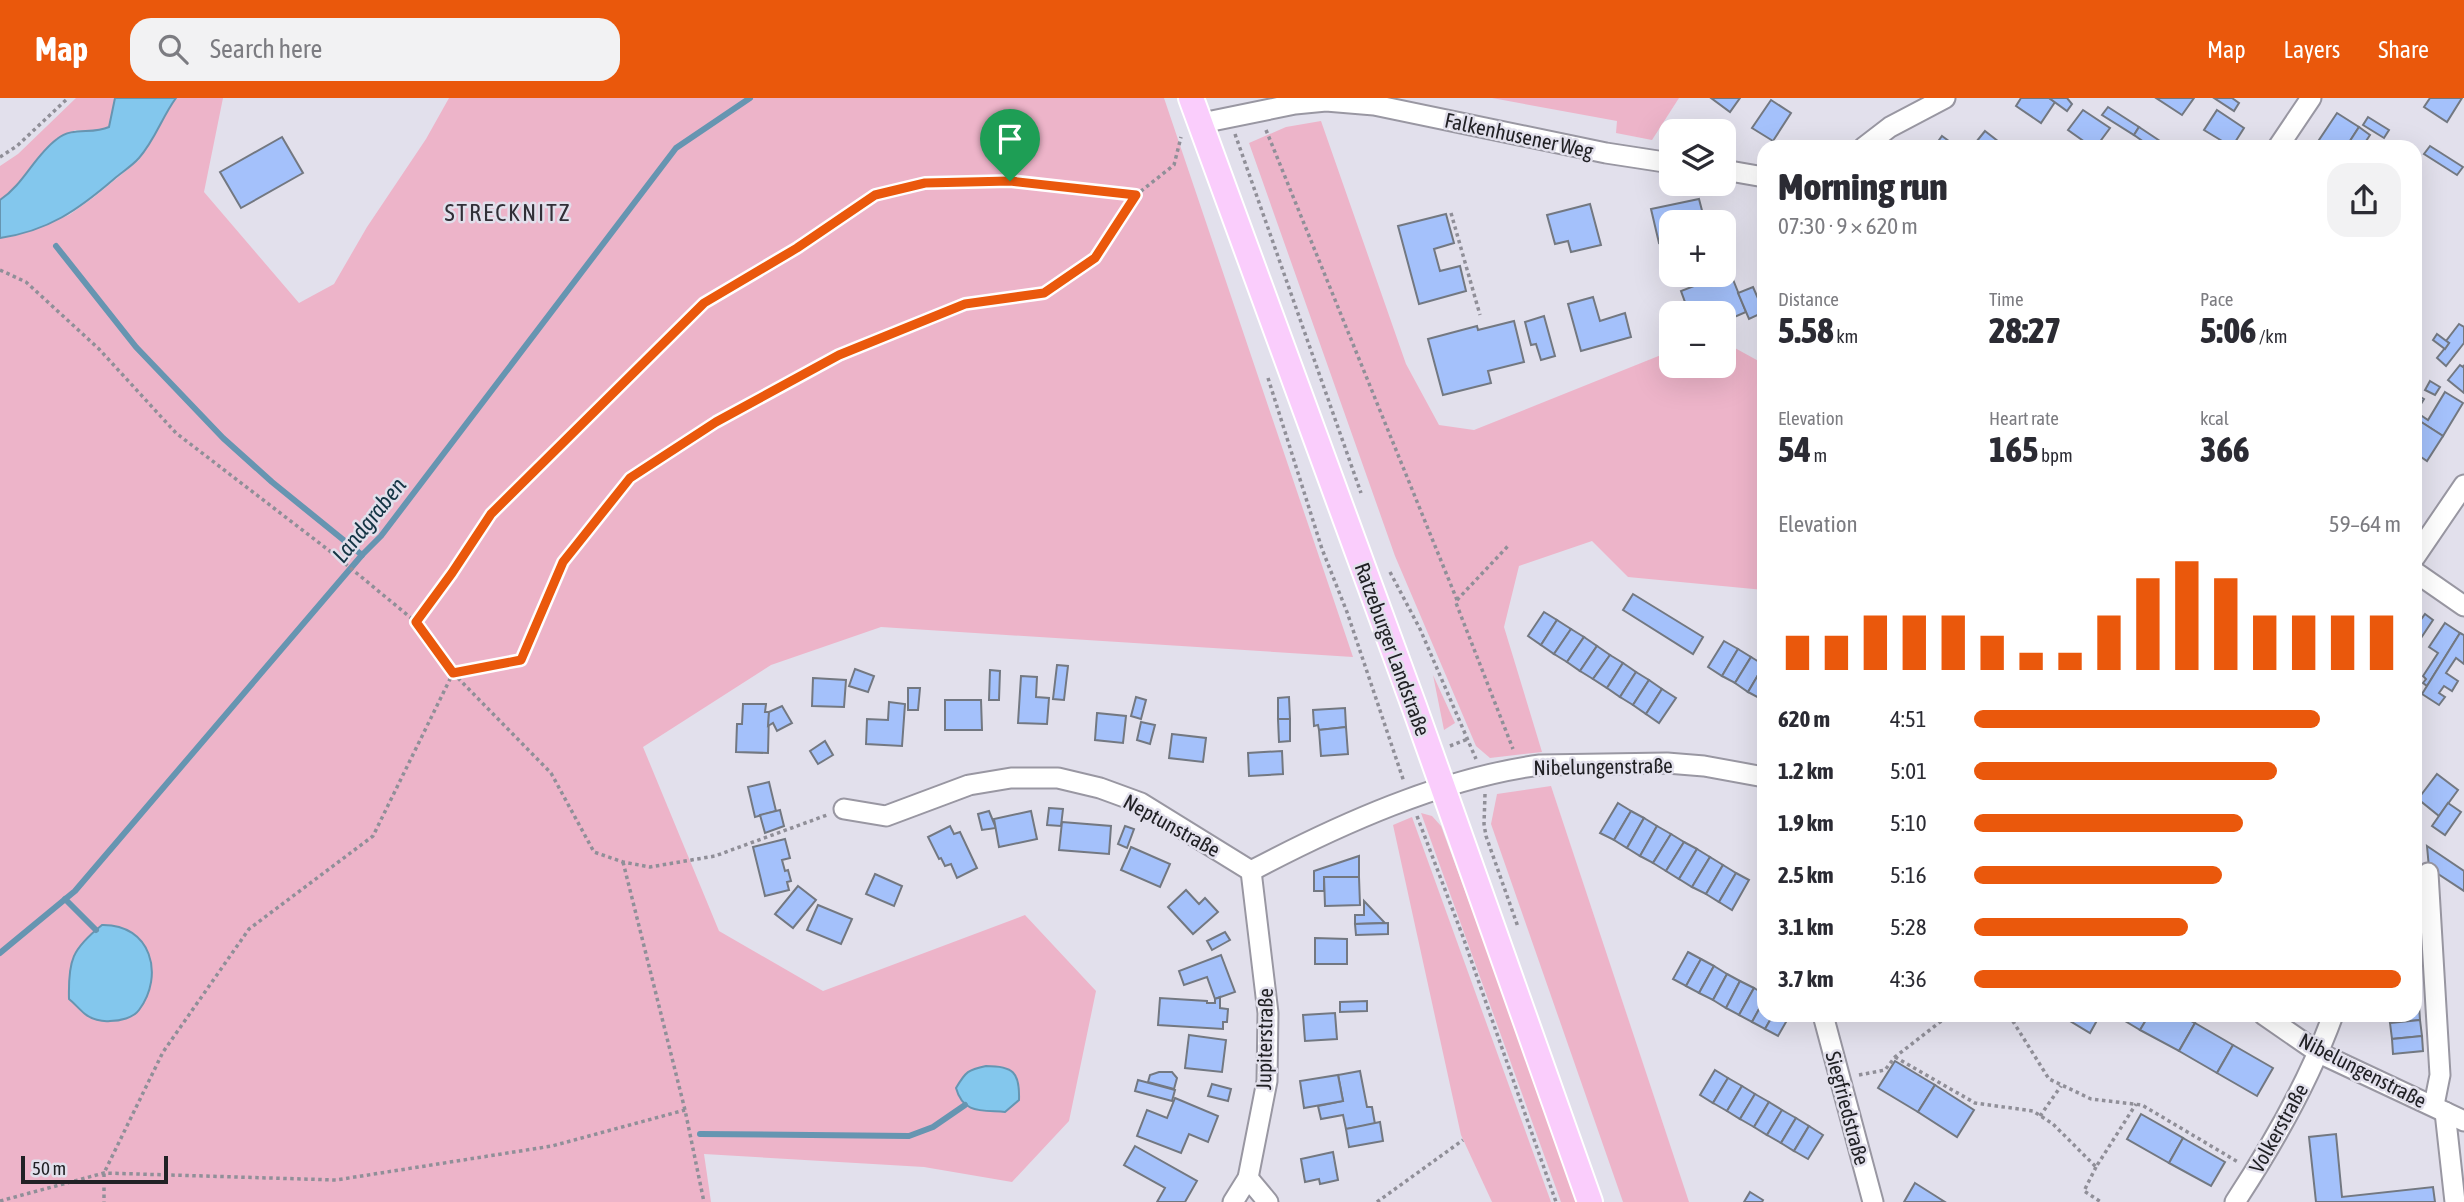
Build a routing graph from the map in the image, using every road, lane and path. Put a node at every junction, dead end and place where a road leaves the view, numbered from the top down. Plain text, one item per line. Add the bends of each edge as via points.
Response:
1 (68, 98) edge
2 (1191, 98) edge
3 (1945, 98) edge
4 (2311, 98) edge
5 (1258, 110) junction
6 (1229, 117) junction
7 (1191, 129) junction
8 (1873, 140) edge
9 (2283, 140) edge
10 (1186, 146) dead end
11 (0, 157) edge
12 (1659, 161) edge
13 (1736, 172) edge
14 (1757, 176) edge
15 (1136, 195) junction
16 (1451, 213) dead end
17 (0, 270) edge
18 (1480, 315) dead end
19 (1267, 374) dead end
20 (2464, 485) edge
21 (1363, 496) dead end
22 (1508, 546) dead end
23 (2422, 547) edge
24 (1386, 562) dead end
25 (2422, 577) edge
26 (1457, 600) junction
27 (2464, 606) edge
28 (416, 622) junction
29 (453, 673) junction
30 (1521, 768) junction
31 (1480, 776) junction
32 (1757, 776) edge
33 (1443, 786) junction
34 (1411, 799) junction
35 (844, 809) joint
36 (622, 862) junction
37 (1251, 871) junction
38 (2428, 873) dead end
39 (1519, 931) dead end
40 (1825, 1022) edge
41 (1940, 1022) edge
42 (2013, 1022) edge
43 (2274, 1022) edge
44 (2330, 1022) edge
45 (2319, 1053) junction
46 (1895, 1057) junction
47 (1840, 1079) junction
48 (2061, 1085) junction
49 (2136, 1104) junction
50 (2439, 1108) junction
51 (685, 1110) junction
52 (2040, 1116) junction
53 (2464, 1121) edge
54 (1463, 1140) dead end
55 (2096, 1167) junction
56 (2255, 1171) junction
57 (104, 1173) junction
58 (1248, 1178) junction
59 (0, 1201) edge
60 (104, 1202) edge
61 (705, 1202) edge
62 (1234, 1202) edge
63 (1268, 1202) edge
64 (1377, 1202) edge
65 (1556, 1202) edge
66 (1590, 1202) edge
67 (1873, 1202) edge
68 (2101, 1202) edge
69 (2235, 1202) edge
70 (2455, 1202) edge

1 - 11 path
2 - 7 main road, Ratzeburger Landstraße
3 - 8 street
4 - 9 street
5 - 6 street, Falkenhusener Weg
5 - 12 street, Falkenhusener Weg via 1326,101 1374,105
5 - 26 path
6 - 7 street, Falkenhusener Weg
6 - 21 path
7 - 10 path
7 - 15 path via 1174,165
7 - 33 main road, Ratzeburger Landstraße via 1248,256
13 - 14 street
15 - 28 path via 1010,181 925,183 875,195 704,303 491,514
15 - 29 path via 1095,258 1044,293 965,304 839,355 716,422 630,478 563,562 521,660
16 - 18 path
17 - 28 path via 26,282 99,349 176,433
19 - 34 path
20 - 23 street
22 - 26 path
24 - 31 path via 1465,731
25 - 27 street
26 - 30 path
28 - 29 path
29 - 36 path via 551,773 594,852
29 - 57 path via 373,836 248,929 163,1052
30 - 31 street, Nibelungenstraße
30 - 32 street, Nibelungenstraße via 1667,763
31 - 33 street, Nibelungenstraße
31 - 39 path via 1486,836
33 - 34 street
33 - 66 main road, Ratzeburger Landstraße
34 - 37 street via 1304,843
34 - 65 path
35 - 36 path via 715,856 650,867
35 - 37 street, Neptunstraße via 886,816 969,785 1011,778 1058,778 1141,803
36 - 51 path
37 - 58 street, Jupiterstraße via 1268,1013 1267,1080
38 - 50 street
40 - 47 street, Siegfriedstraße
41 - 46 path
42 - 48 path via 2049,1079
43 - 45 street, Nibelungenstraße
44 - 45 street, Volkerstraße
45 - 50 street, Nibelungenstraße
45 - 56 street, Volkerstraße
46 - 47 path via 1885,1070
46 - 52 path via 1975,1104 2033,1111
47 - 67 street, Siegfriedstraße
48 - 49 path via 2091,1098
48 - 52 path
49 - 55 path
49 - 56 path
50 - 53 street, Nibelungenstraße
50 - 70 street
51 - 57 path via 552,1146 336,1180
51 - 61 path
52 - 55 path
54 - 64 path
55 - 68 path via 2084,1191
56 - 69 street, Volkerstraße
57 - 59 path
57 - 60 path
58 - 62 street, Jupiterstraße
58 - 63 street

